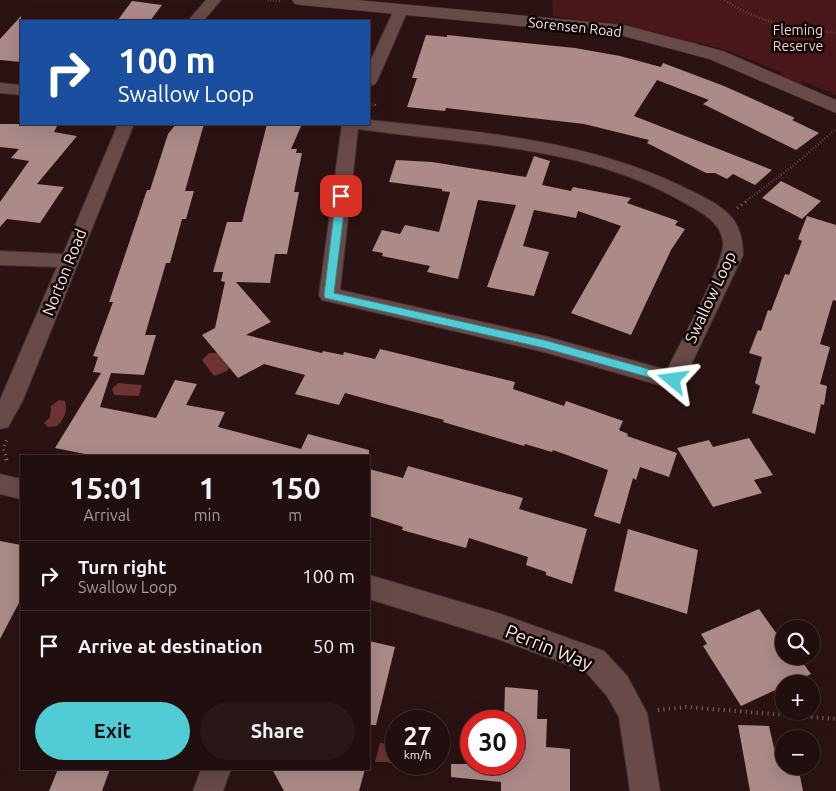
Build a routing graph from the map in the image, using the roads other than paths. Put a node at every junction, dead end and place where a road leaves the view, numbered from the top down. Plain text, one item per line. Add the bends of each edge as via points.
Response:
1 (200, 0) edge
2 (214, 0) edge
3 (300, 0) edge
4 (401, 10) junction
5 (189, 20) edge
6 (197, 20) edge
7 (370, 78) edge
8 (0, 88) edge
9 (20, 90) edge
10 (836, 107) edge
11 (126, 125) edge
12 (350, 125) edge
13 (368, 125) edge
14 (0, 258) edge
15 (68, 261) junction
16 (0, 420) edge
17 (0, 484) edge
18 (20, 488) edge
19 (370, 586) edge
20 (216, 770) edge
21 (208, 791) edge
22 (645, 791) edge

1 - 5 street
2 - 6 street
3 - 4 street, Sorensen Road
4 - 7 street
4 - 10 street, Sorensen Road via 624,31 716,55
8 - 9 street
11 - 15 street, Norton Road
12 - 13 street, Swallow Loop via 329,295 544,344 673,380 733,255 731,230 722,218 673,189 625,168 576,153
14 - 15 street
15 - 16 street, Norton Road via 12,400
17 - 18 street
19 - 22 street, Perrin Way via 498,626 594,661 617,686 633,713
20 - 21 street

